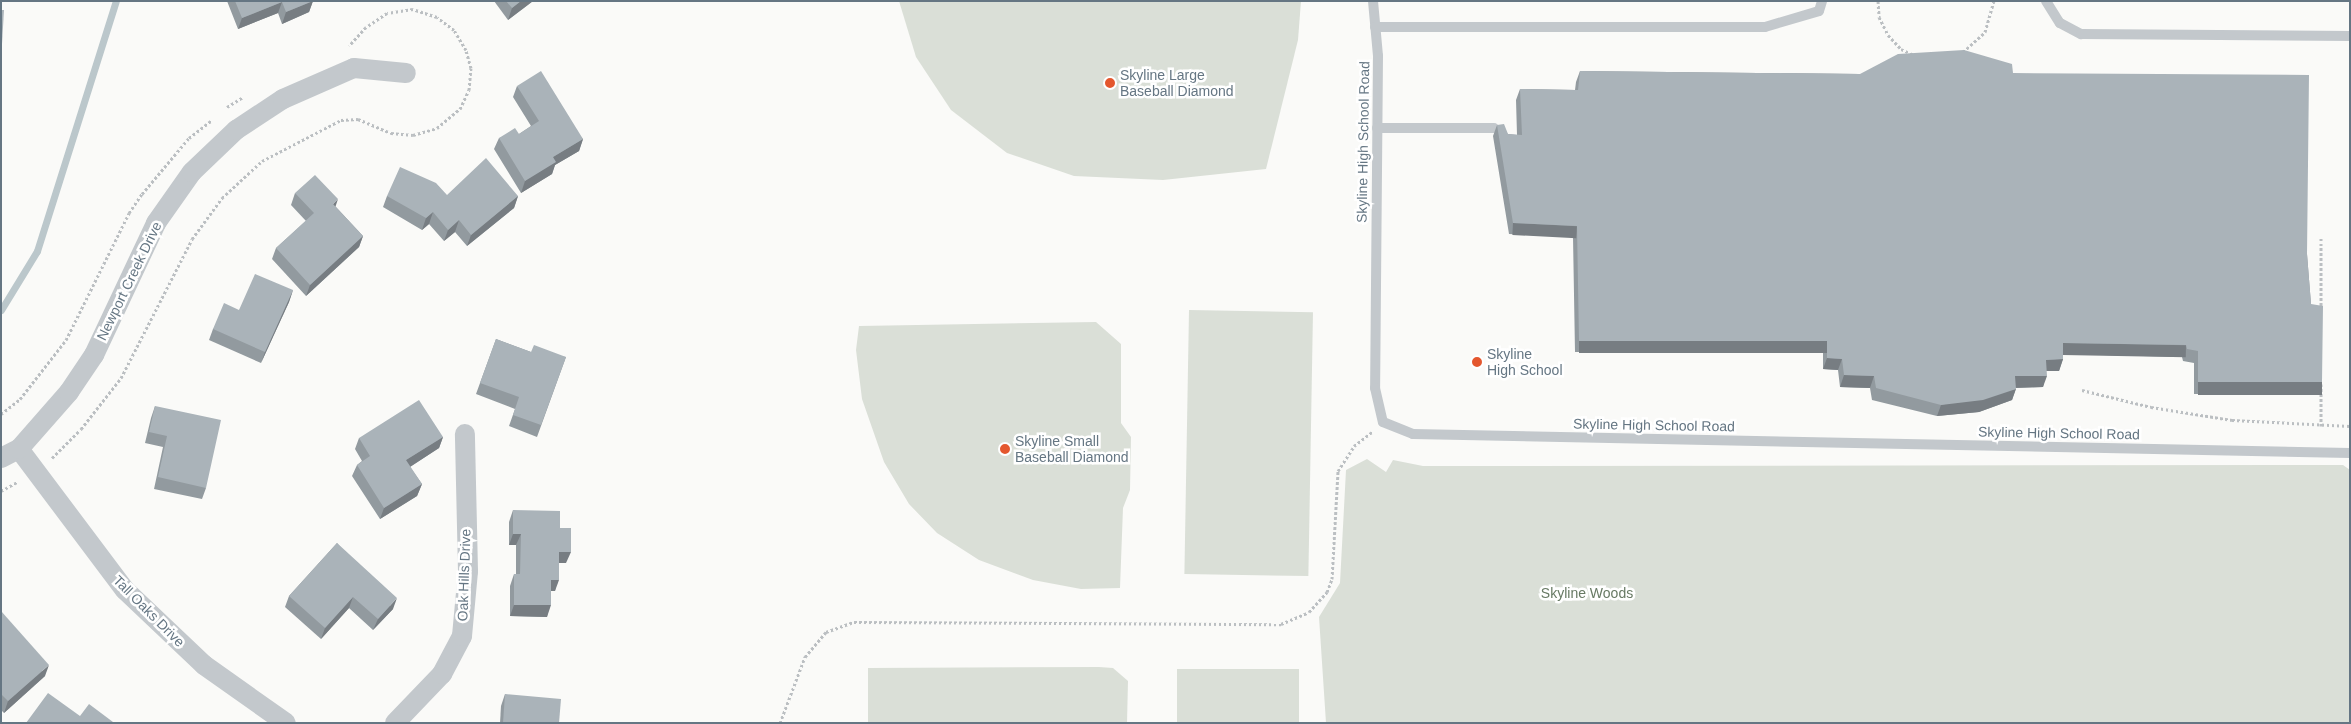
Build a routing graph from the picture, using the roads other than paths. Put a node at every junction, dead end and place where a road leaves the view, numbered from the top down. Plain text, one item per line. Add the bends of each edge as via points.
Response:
1 (1373, 1) edge
2 (1822, 1) edge
3 (2046, 1) edge
4 (1376, 27) junction
5 (2350, 36) edge
6 (406, 72) dead end
7 (1377, 128) junction
8 (1494, 128) dead end
9 (465, 434) dead end
10 (19, 449) junction
11 (2350, 453) edge
12 (1, 458) edge
13 (286, 723) edge
14 (395, 723) edge

1 - 4 lane, Skyline High School Road
2 - 4 lane via 1819,11 1765,27
3 - 5 lane via 2060,23 2081,34
4 - 7 lane, Skyline High School Road
6 - 10 street, Newport Creek Drive via 354,68 284,99 236,130 192,172 156,223 94,355 70,392
7 - 8 lane
7 - 11 lane, Skyline High School Road via 1375,388 1383,422 1412,434
9 - 14 street, Oak Hills Drive via 468,571 462,636 442,674
10 - 12 street, Newport Creek Drive
10 - 13 street, Tall Oaks Drive via 125,590 204,665

